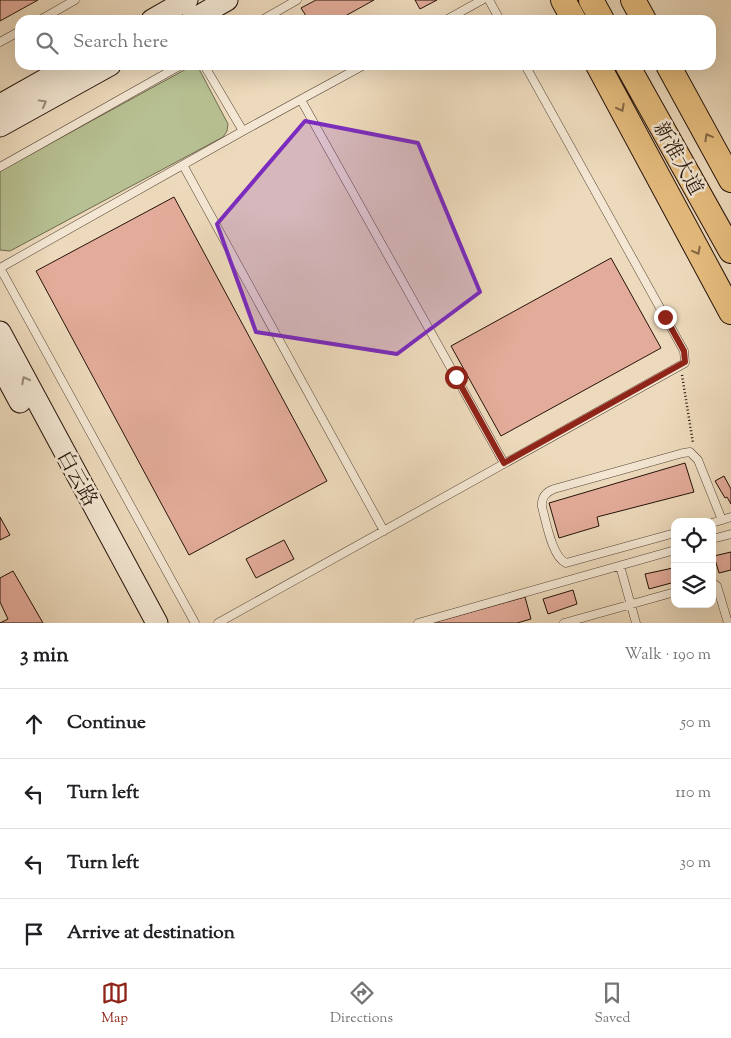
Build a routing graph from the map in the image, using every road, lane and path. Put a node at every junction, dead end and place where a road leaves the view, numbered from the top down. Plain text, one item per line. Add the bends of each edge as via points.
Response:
1 (75, 0) edge
2 (227, 0) edge
3 (297, 0) edge
4 (482, 0) edge
5 (489, 0) edge
6 (563, 0) edge
7 (591, 0) edge
8 (633, 0) edge
9 (176, 3) edge
10 (49, 15) edge
11 (159, 15) edge
12 (201, 15) edge
13 (271, 15) edge
14 (455, 15) edge
15 (497, 15) edge
16 (571, 15) edge
17 (599, 15) edge
18 (641, 15) edge
19 (15, 34) edge
20 (0, 42) edge
21 (62, 70) edge
22 (101, 70) edge
23 (172, 70) edge
24 (207, 70) edge
25 (355, 70) edge
26 (528, 70) edge
27 (601, 70) edge
28 (630, 70) edge
29 (671, 70) edge
30 (301, 100) junction
31 (0, 105) edge
32 (0, 126) edge
33 (243, 132) junction
34 (183, 165) junction
35 (0, 167) edge
36 (731, 180) edge
37 (731, 251) edge
38 (0, 268) edge
39 (731, 312) edge
40 (0, 332) edge
41 (0, 365) edge
42 (680, 366) junction
43 (693, 444) dead end
44 (504, 463) junction
45 (731, 517) edge
46 (722, 520) junction
47 (716, 522) edge
48 (384, 531) junction
49 (671, 534) edge
50 (731, 534) edge
51 (716, 538) edge
52 (671, 551) edge
53 (620, 566) junction
54 (716, 585) edge
55 (671, 593) edge
56 (631, 604) junction
57 (141, 623) edge
58 (157, 623) edge
59 (195, 623) edge
60 (218, 623) edge
61 (419, 623) edge
62 (564, 623) edge
63 (636, 623) edge
64 (728, 623) edge

1 - 10 lane
2 - 12 street
3 - 13 lane
4 - 14 lane
5 - 15 lane
6 - 16 main road
7 - 17 main road
8 - 18 main road
9 - 11 street
19 - 20 lane
21 - 31 street
32 -> 22 street
23 - 35 lane
24 - 33 lane
25 - 30 lane
26 - 42 lane via 684,351 685,362
27 -> 39 main road
28 - 37 main road, 新淮大道
36 -> 29 main road, 新淮大道
30 - 33 lane
30 - 44 lane
33 - 34 lane
34 - 38 lane
34 - 48 lane
38 - 59 lane
58 -> 40 street, 白云路
41 - 57 street, 白云路
42 - 43 path
42 - 44 lane
44 - 48 lane
45 - 46 lane
46 - 47 lane
46 - 49 lane via 698,460 690,452 554,489 542,500 556,553 566,563
48 - 60 lane
50 - 51 lane
52 - 53 lane
53 - 56 lane
53 - 61 lane
54 - 64 lane
55 - 56 lane
56 - 62 lane
56 - 63 lane

